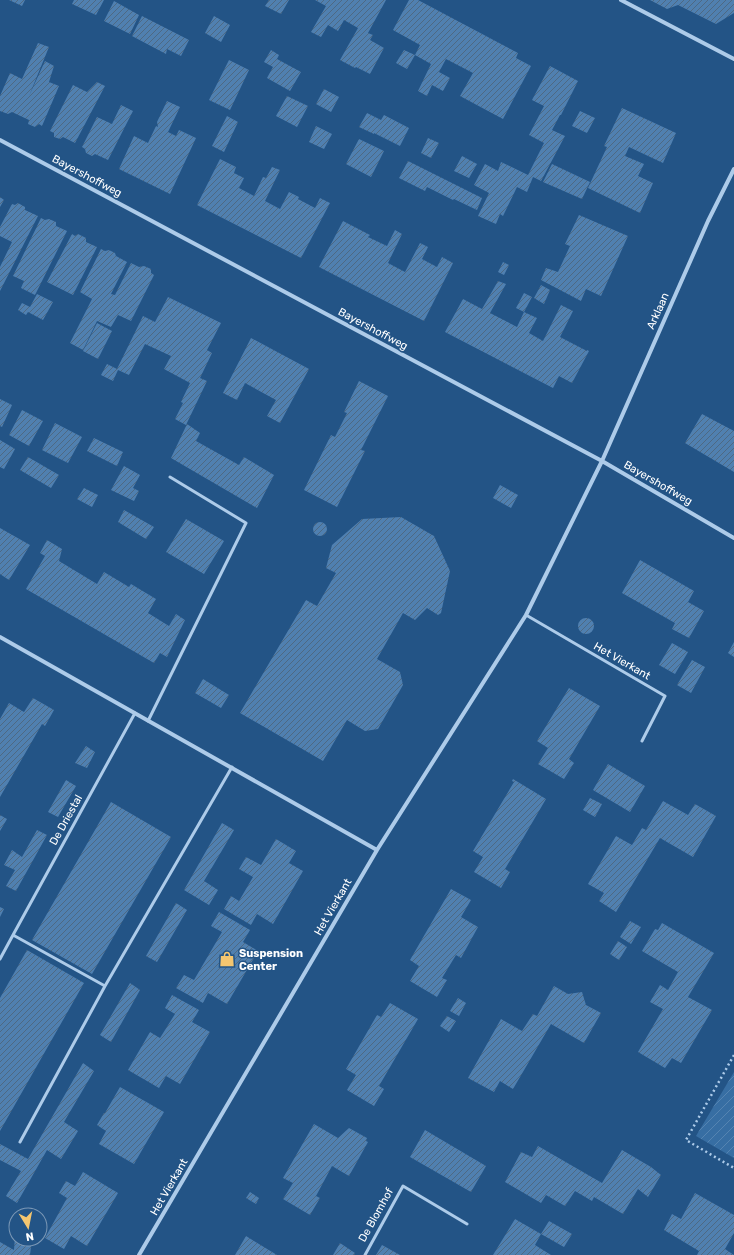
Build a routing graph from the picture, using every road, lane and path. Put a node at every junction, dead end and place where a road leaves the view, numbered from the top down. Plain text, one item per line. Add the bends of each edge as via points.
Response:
1 (620, 0) edge
2 (734, 58) edge
3 (0, 140) edge
4 (734, 169) edge
5 (602, 461) junction
6 (170, 477) dead end
7 (734, 538) edge
8 (526, 615) junction
9 (0, 637) edge
10 (136, 713) junction
11 (148, 721) junction
12 (642, 741) dead end
13 (232, 767) junction
14 (377, 850) junction
15 (13, 935) junction
16 (0, 959) edge
17 (106, 986) junction
18 (734, 1055) edge
19 (20, 1142) dead end
20 (734, 1168) edge
21 (467, 1224) dead end
22 (139, 1255) edge
23 (365, 1255) edge

1 - 2 street
3 - 5 street, Bayershoffweg
4 - 5 street, Arklaan via 708,221
5 - 7 street, Bayershoffweg
5 - 8 street, Het Vierkant
6 - 11 lane via 246,523
8 - 12 lane, Het Vierkant via 665,696
8 - 14 street, Het Vierkant
9 - 10 street
10 - 11 street
10 - 15 lane, De Driestal
11 - 13 street
13 - 14 street
13 - 17 lane
14 - 22 street, Het Vierkant
15 - 16 lane, De Driestal
15 - 17 lane
17 - 19 lane
18 - 20 path via 686,1140
21 - 23 lane, De Blomhof via 403,1186

